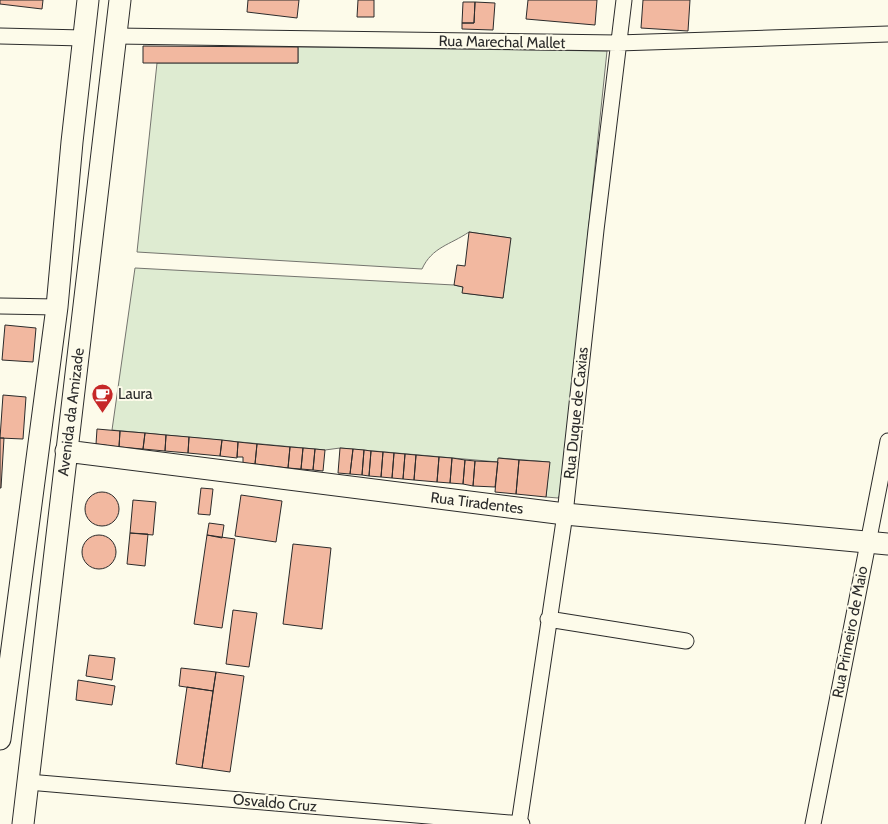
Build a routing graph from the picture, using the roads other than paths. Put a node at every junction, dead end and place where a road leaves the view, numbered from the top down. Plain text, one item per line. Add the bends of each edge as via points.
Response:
1 (88, 0) edge
2 (120, 0) edge
3 (624, 0) edge
4 (888, 34) edge
5 (0, 36) edge
6 (116, 36) junction
7 (83, 38) junction
8 (618, 43) junction
9 (104, 137) junction
10 (72, 142) junction
11 (0, 306) edge
12 (57, 307) junction
13 (888, 440) edge
14 (66, 451) junction
15 (566, 514) junction
16 (867, 542) junction
17 (888, 544) edge
18 (24, 560) junction
19 (54, 560) junction
20 (548, 620) junction
21 (686, 641) dead end
22 (0, 739) edge
23 (28, 782) junction
24 (22, 824) edge
25 (520, 824) edge
26 (812, 824) edge

1 - 7 main road, Avenida da Amizade
2 - 6 main road, Avenida da Amizade
3 - 8 street, Rua Duque de Caxias
4 - 8 street, Rua Marechal Mallet
5 - 7 street
6 - 8 street, Rua Marechal Mallet
6 - 9 main road, Avenida da Amizade
7 - 10 main road, Avenida da Amizade
8 - 15 street, Rua Duque de Caxias
9 - 10 main road
9 - 14 main road, Avenida da Amizade
10 - 12 main road, Avenida da Amizade
11 - 12 street
12 - 18 main road, Avenida da Amizade
13 - 16 street, Rua Primeiro de Maio
14 - 15 main road, Rua Tiradentes
14 - 19 main road, Avenida da Amizade
15 - 16 main road, Rua Tiradentes
15 - 20 street, Rua Duque de Caxias
16 - 17 main road, Rua Tiradentes
16 - 26 street, Rua Primeiro de Maio
18 - 19 main road
18 - 22 main road, Avenida da Amizade
19 - 23 main road, Avenida da Amizade
20 - 21 street
20 - 25 street, Rua Duque de Caxias
23 - 24 main road, Avenida da Amizade
23 - 25 street, Osvaldo Cruz

